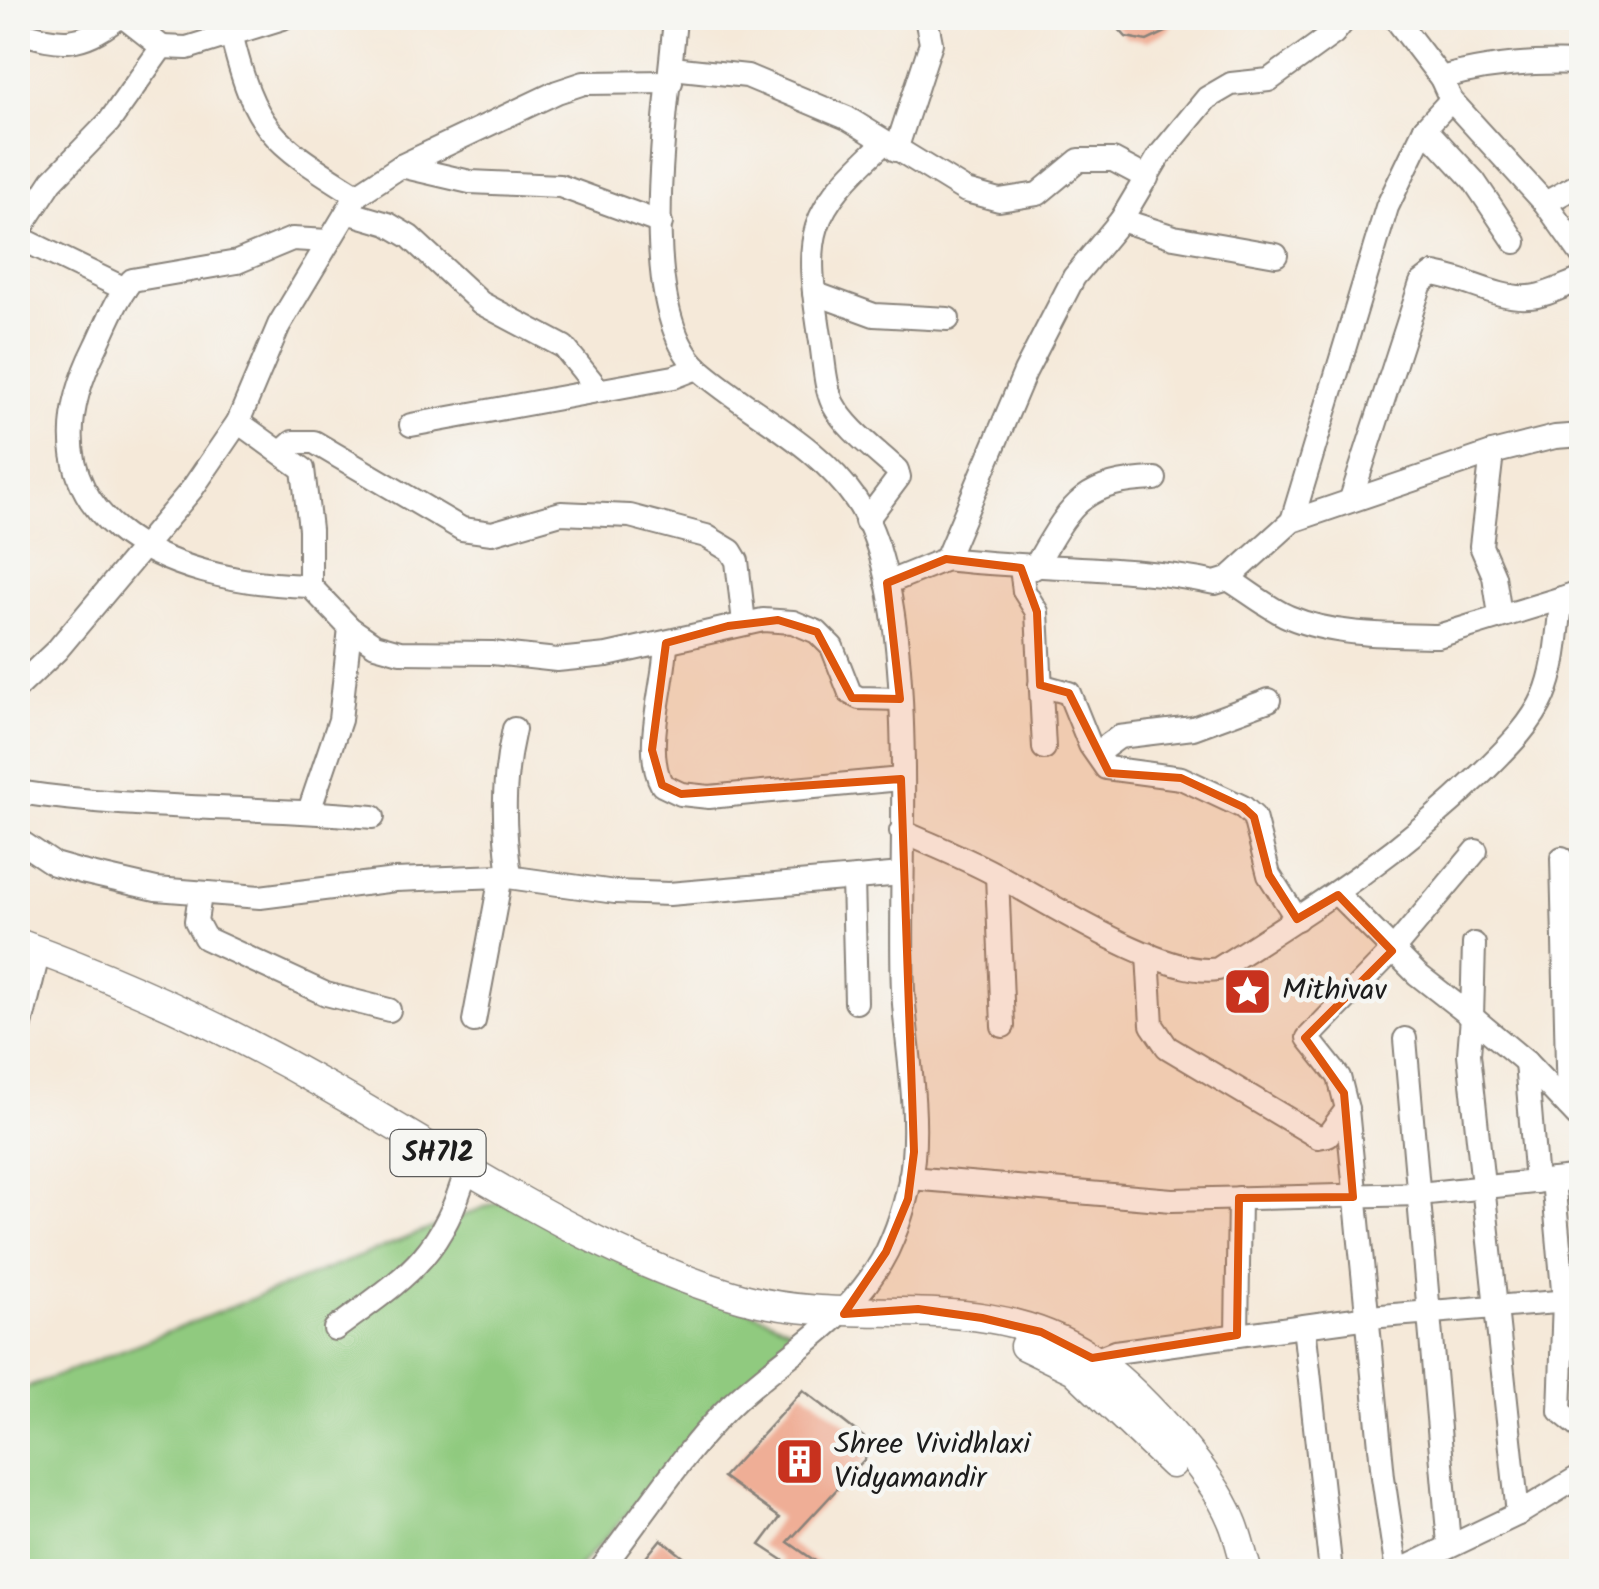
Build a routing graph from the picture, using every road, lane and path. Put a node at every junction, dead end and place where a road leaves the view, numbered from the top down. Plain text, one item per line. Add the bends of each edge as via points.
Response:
1 (121, 18) edge
2 (283, 18) edge
3 (675, 18) edge
4 (926, 18) edge
5 (1346, 18) edge
6 (1395, 18) edge
7 (18, 32) edge
8 (231, 34) junction
9 (162, 47) junction
10 (1582, 63) edge
11 (671, 75) junction
12 (1442, 78) junction
13 (1451, 100) junction
14 (1425, 128) junction
15 (890, 146) junction
16 (401, 166) junction
17 (1146, 178) junction
18 (1582, 183) edge
19 (1546, 203) junction
20 (352, 204) junction
21 (1120, 220) junction
22 (661, 222) junction
23 (18, 235) edge
24 (329, 241) junction
25 (1516, 242) dead end
26 (1276, 255) dead end
27 (1582, 255) edge
28 (1582, 279) edge
29 (124, 289) junction
30 (814, 294) junction
31 (948, 320) dead end
32 (697, 368) junction
33 (597, 388) junction
34 (238, 422) junction
35 (410, 424) dead end
36 (1582, 435) edge
37 (283, 451) junction
38 (1492, 452) junction
39 (1155, 479) dead end
40 (1352, 499) junction
41 (866, 521) junction
42 (1292, 521) junction
43 (141, 550) junction
44 (946, 559) junction
45 (1028, 568) junction
46 (1228, 579) junction
47 (888, 584) junction
48 (310, 586) junction
49 (1572, 594) edge
50 (1500, 616) junction
51 (744, 624) junction
52 (350, 628) junction
53 (666, 643) junction
54 (1040, 684) junction
55 (18, 687) edge
56 (900, 699) junction
57 (1269, 700) dead end
58 (514, 729) dead end
59 (1044, 748) dead end
60 (1097, 754) junction
61 (901, 779) junction
62 (18, 792) edge
63 (309, 811) junction
64 (372, 817) dead end
65 (901, 831) junction
66 (18, 840) edge
67 (1476, 850) dead end
68 (1562, 858) dead end
69 (902, 874) junction
70 (997, 875) junction
71 (506, 876) junction
72 (854, 880) junction
73 (200, 895) junction
74 (1338, 895) junction
75 (1297, 918) junction
76 (1474, 944) dead end
77 (28, 947) edge
78 (1392, 951) junction
79 (1148, 954) junction
80 (856, 1002) dead end
81 (389, 1010) dead end
82 (1472, 1018) junction
83 (474, 1021) dead end
84 (1003, 1026) dead end
85 (18, 1037) edge
86 (1405, 1039) dead end
87 (1526, 1062) junction
88 (1348, 1109) junction
89 (1575, 1114) edge
90 (466, 1171) junction
91 (1582, 1176) edge
92 (910, 1178) junction
93 (1545, 1181) junction
94 (1482, 1187) junction
95 (1419, 1194) junction
96 (1239, 1198) junction
97 (1353, 1198) junction
98 (1573, 1300) edge
99 (1493, 1305) junction
100 (1431, 1312) junction
101 (844, 1314) junction
102 (1369, 1317) junction
103 (1304, 1326) junction
104 (335, 1329) dead end
105 (1237, 1335) junction
106 (1083, 1364) junction
107 (1582, 1428) edge
108 (1582, 1475) edge
109 (1518, 1514) junction
110 (1450, 1544) junction
111 (598, 1572) edge
112 (1248, 1572) edge
113 (1331, 1572) edge
114 (1398, 1572) edge

1 - 7 street via 64,44
1 - 9 street
2 - 8 street
3 - 11 street
4 - 15 street via 931,43
5 - 17 street via 1269,80 1230,84 1207,98
6 - 12 street
8 - 9 street via 187,48
8 - 20 street via 246,93 263,123
9 - 23 street via 108,122 52,181
10 - 12 street via 1536,61
11 - 15 street via 747,76 847,118
11 - 16 street via 584,83
11 - 22 street
12 - 13 street
13 - 14 street
13 - 19 street
14 - 25 street
14 - 42 street via 1386,207
15 - 17 street via 966,190 999,200 1038,194 1079,160 1113,160
15 - 30 street via 836,186 819,212 811,239
16 - 20 street
16 - 22 street via 470,182 560,186
17 - 21 street
18 - 19 street
19 - 27 street
20 - 24 street
20 - 33 street via 410,237 481,303 564,346
21 - 26 street via 1146,231
21 - 44 street via 1074,278 1033,356
22 - 32 street via 664,301
23 - 29 street
24 - 29 street via 276,243 237,262 132,280
24 - 34 street via 279,325
28 - 40 street via 1531,298 1444,275 1421,284
29 - 43 street via 82,374 71,456 90,501
30 - 31 street via 874,315
30 - 41 street via 832,401 898,477
32 - 33 street
32 - 41 street via 816,456 857,501
33 - 35 street
34 - 37 street
34 - 43 street
36 - 38 street
37 - 48 street via 307,480
37 - 51 street via 294,442 314,442 462,529 492,534 560,512 630,516 706,536 737,561
38 - 40 street
38 - 50 street via 1481,546
39 - 45 street via 1114,481 1082,497
40 - 42 street
41 - 47 street
42 - 46 street
43 - 48 street via 230,577
43 - 55 street
44 - 45 street
44 - 47 street
45 - 46 street via 1092,566 1214,583
45 - 54 street via 1024,591 1037,612
46 - 50 street via 1288,616 1333,629 1438,636
47 - 56 street
48 - 52 street
49 - 50 street
49 - 74 street via 1544,696 1528,724 1434,819
51 - 53 street
51 - 56 street via 778,620 817,632 832,647 850,693
52 - 53 street via 400,652 558,660
52 - 63 street via 340,720
53 - 61 street via 652,750 662,785 709,797
54 - 59 street
54 - 60 street via 1069,693
56 - 61 street
57 - 60 street via 1193,728 1119,736
58 - 71 street via 504,774
60 - 75 street via 1115,773 1181,778 1243,807 1254,817 1269,876
61 - 65 street
62 - 63 street via 113,804
63 - 64 street
65 - 69 street
65 - 70 street
66 - 73 street via 54,864
67 - 78 street
68 - 89 street
69 - 72 street
69 - 92 street
70 - 79 street
70 - 84 street
71 - 72 street via 669,894
71 - 73 street via 395,880 260,898
71 - 83 street
72 - 80 street
73 - 81 street via 197,929 205,938 326,994
74 - 75 street
74 - 78 street
75 - 79 street via 1218,969
76 - 82 street
77 - 85 street
77 - 90 main road, SH712 via 224,1030
78 - 82 street
78 - 88 street via 1308,1038 1339,1077
79 - 88 street via 1152,1025 1167,1047 1318,1137 1328,1135
82 - 87 street
82 - 94 street via 1469,1054
86 - 95 street
87 - 89 street
87 - 93 street
88 - 97 street
90 - 101 main road, SH712 via 707,1286
90 - 104 street via 455,1210 428,1255
91 - 93 street
92 - 96 street via 1172,1200
92 - 101 street via 886,1252
93 - 94 street
93 - 98 street
94 - 95 street
94 - 99 street
95 - 97 street
95 - 100 street
96 - 97 street
96 - 105 street
97 - 102 street
98 - 99 street
98 - 107 street via 1560,1411
99 - 100 street
99 - 109 street
100 - 102 street
100 - 110 street
101 - 106 main road, SH712 via 918,1309 982,1318 1041,1332
101 - 111 street via 730,1406
102 - 103 street
102 - 114 street
103 - 105 street
103 - 113 street
105 - 106 street
106 - 112 main road, SH712 via 1158,1420 1197,1468 1233,1523
108 - 109 street
109 - 110 street
110 - 114 street

